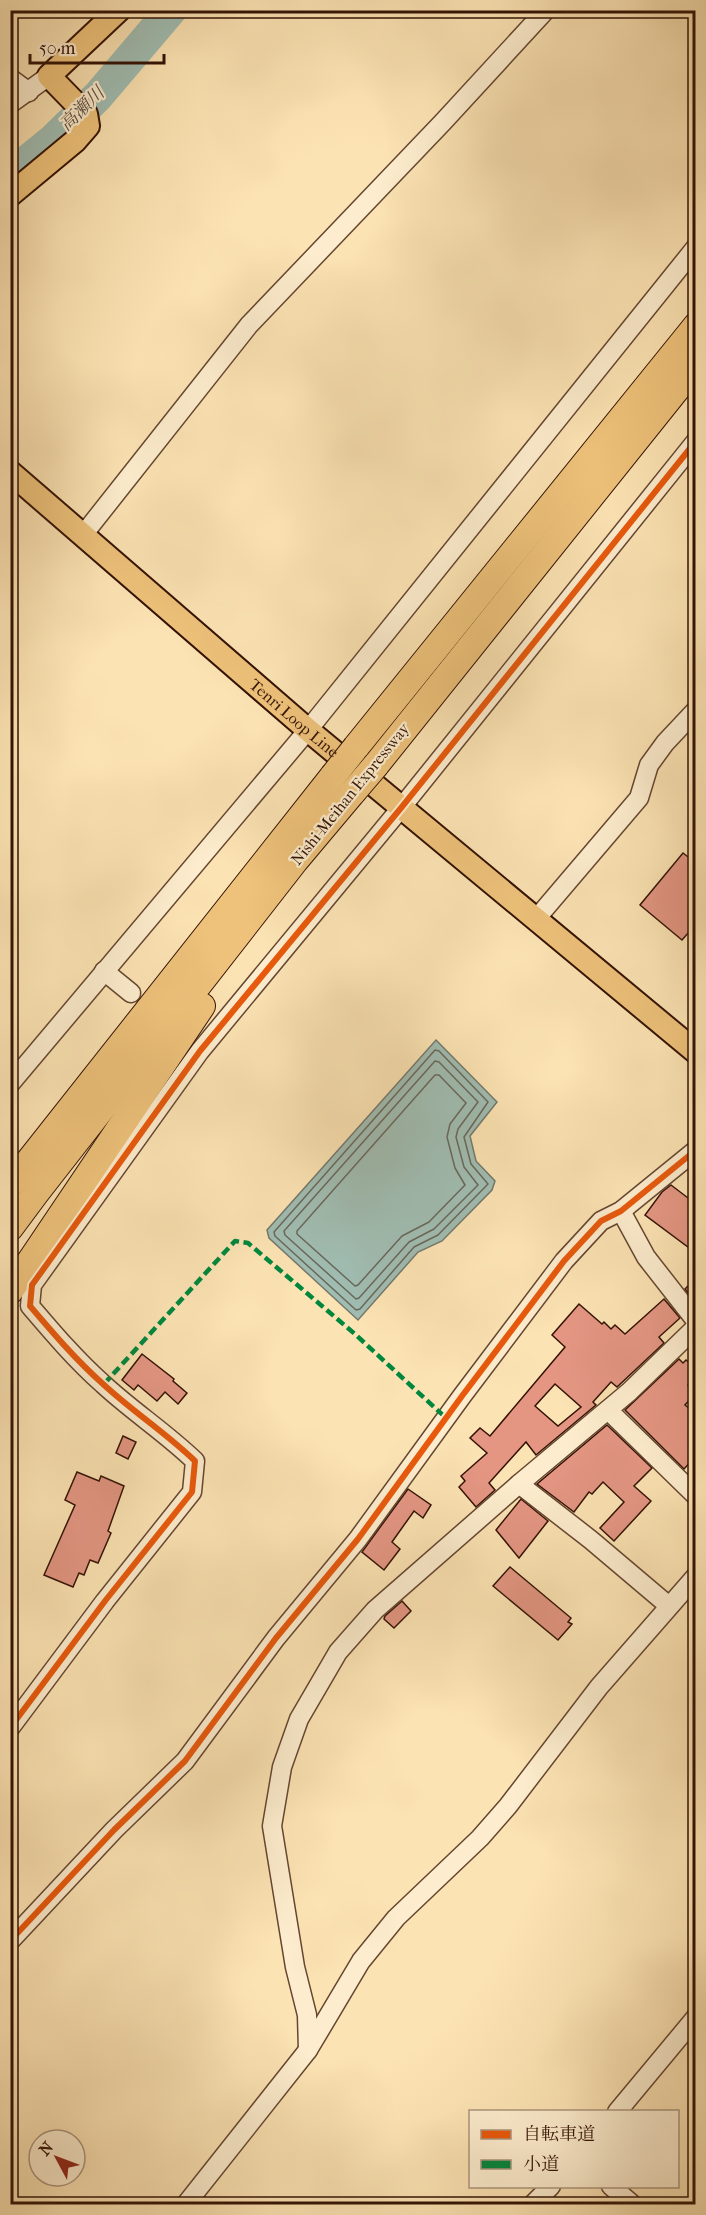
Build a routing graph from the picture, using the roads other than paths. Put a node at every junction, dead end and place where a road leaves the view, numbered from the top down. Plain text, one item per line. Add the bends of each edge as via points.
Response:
1 (546, 10) edge
2 (108, 15) edge
3 (10, 78) edge
4 (56, 83) junction
5 (28, 92) junction
6 (10, 104) edge
7 (10, 195) edge
8 (696, 247) edge
9 (696, 326) edge
10 (696, 365) edge
11 (696, 441) edge
12 (10, 472) edge
13 (83, 536) junction
14 (696, 711) edge
15 (308, 730) junction
16 (401, 808) junction
17 (295, 861) junction
18 (536, 919) junction
19 (104, 971) junction
20 (131, 993) dead end
21 (696, 1052) edge
22 (10, 1084) edge
23 (696, 1150) edge
24 (10, 1185) edge
25 (621, 1211) junction
26 (10, 1228) edge
27 (10, 1291) edge
28 (696, 1321) edge
29 (696, 1327) edge
30 (608, 1410) junction
31 (519, 1484) junction
32 (696, 1496) edge
33 (696, 1576) edge
34 (669, 1606) junction
35 (10, 1728) edge
36 (10, 1941) edge
37 (696, 2017) edge
38 (308, 2050) junction
39 (619, 2110) edge
40 (550, 2188) edge
41 (612, 2188) edge
42 (186, 2205) edge
43 (533, 2205) edge
44 (632, 2205) edge

1 - 13 street via 249,325
2 - 4 main road
3 - 5 street
4 - 5 street
4 - 7 main road via 86,114 88,126
5 - 6 street
8 - 15 street
9 - 24 highway, Nishi-Meihan Expressway, bridge
10 - 17 highway, Nishi-Meihan Expressway, bridge
11 - 16 street
12 - 13 main road, Tenri Loop Line
13 - 15 main road, Tenri Loop Line
14 - 18 street via 649,765 639,798
15 - 16 main road, Tenri Loop Line
15 - 19 street
16 - 18 main road, Tenri Loop Line
16 - 35 street via 196,1048 32,1285 30,1306 60,1342 195,1461 192,1492
17 - 26 highway, Nishi-Meihan Expressway
17 - 27 highway via 290,888 208,996
18 - 21 main road, Tenri Loop Line
19 - 20 street
19 - 22 street
23 - 25 street
25 - 28 street via 646,1257
25 - 36 street via 601,1221 564,1261 358,1539 276,1638 185,1761
29 - 30 street
30 - 31 street
30 - 32 street
31 - 34 street
31 - 38 street via 375,1610 338,1652 299,1719 282,1767 272,1826 295,1967 307,2015
33 - 34 street
34 - 38 street via 599,1687 508,1806 396,1918 362,1961
37 - 39 street
38 - 42 street
40 - 43 street
41 - 44 street

